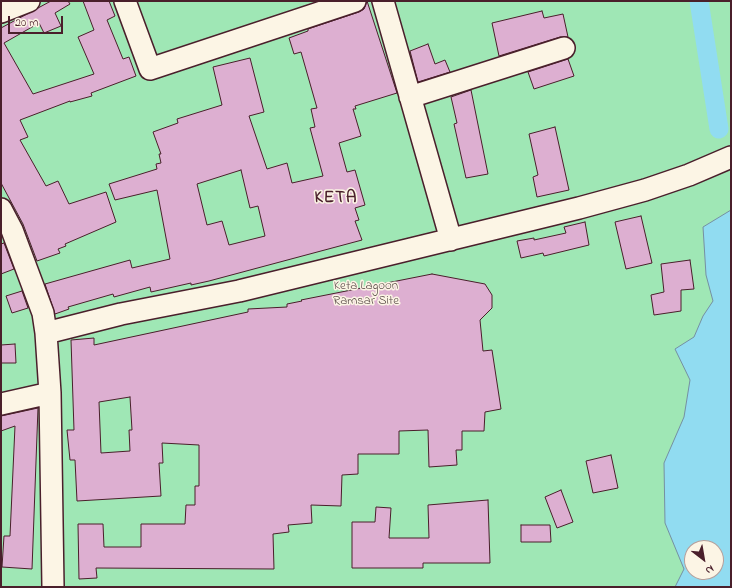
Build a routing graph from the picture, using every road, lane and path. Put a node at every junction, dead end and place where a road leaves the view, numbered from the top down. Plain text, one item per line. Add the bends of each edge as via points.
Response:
1 (29, 1) edge
2 (125, 1) edge
3 (355, 1) edge
4 (383, 1) edge
5 (1, 12) edge
6 (564, 48) dead end
7 (410, 97) junction
8 (731, 157) edge
9 (1, 209) edge
10 (7, 232) edge
11 (451, 240) junction
12 (46, 333) junction
13 (50, 393) junction
14 (1, 404) edge
15 (53, 587) edge

1 - 5 street
2 - 3 street via 150,69
4 - 7 street
6 - 7 street
7 - 11 street
8 - 11 street via 645,190
9 - 10 street
10 - 12 street via 43,313
11 - 12 street via 240,291 121,314
12 - 13 street
13 - 14 street
13 - 15 street

